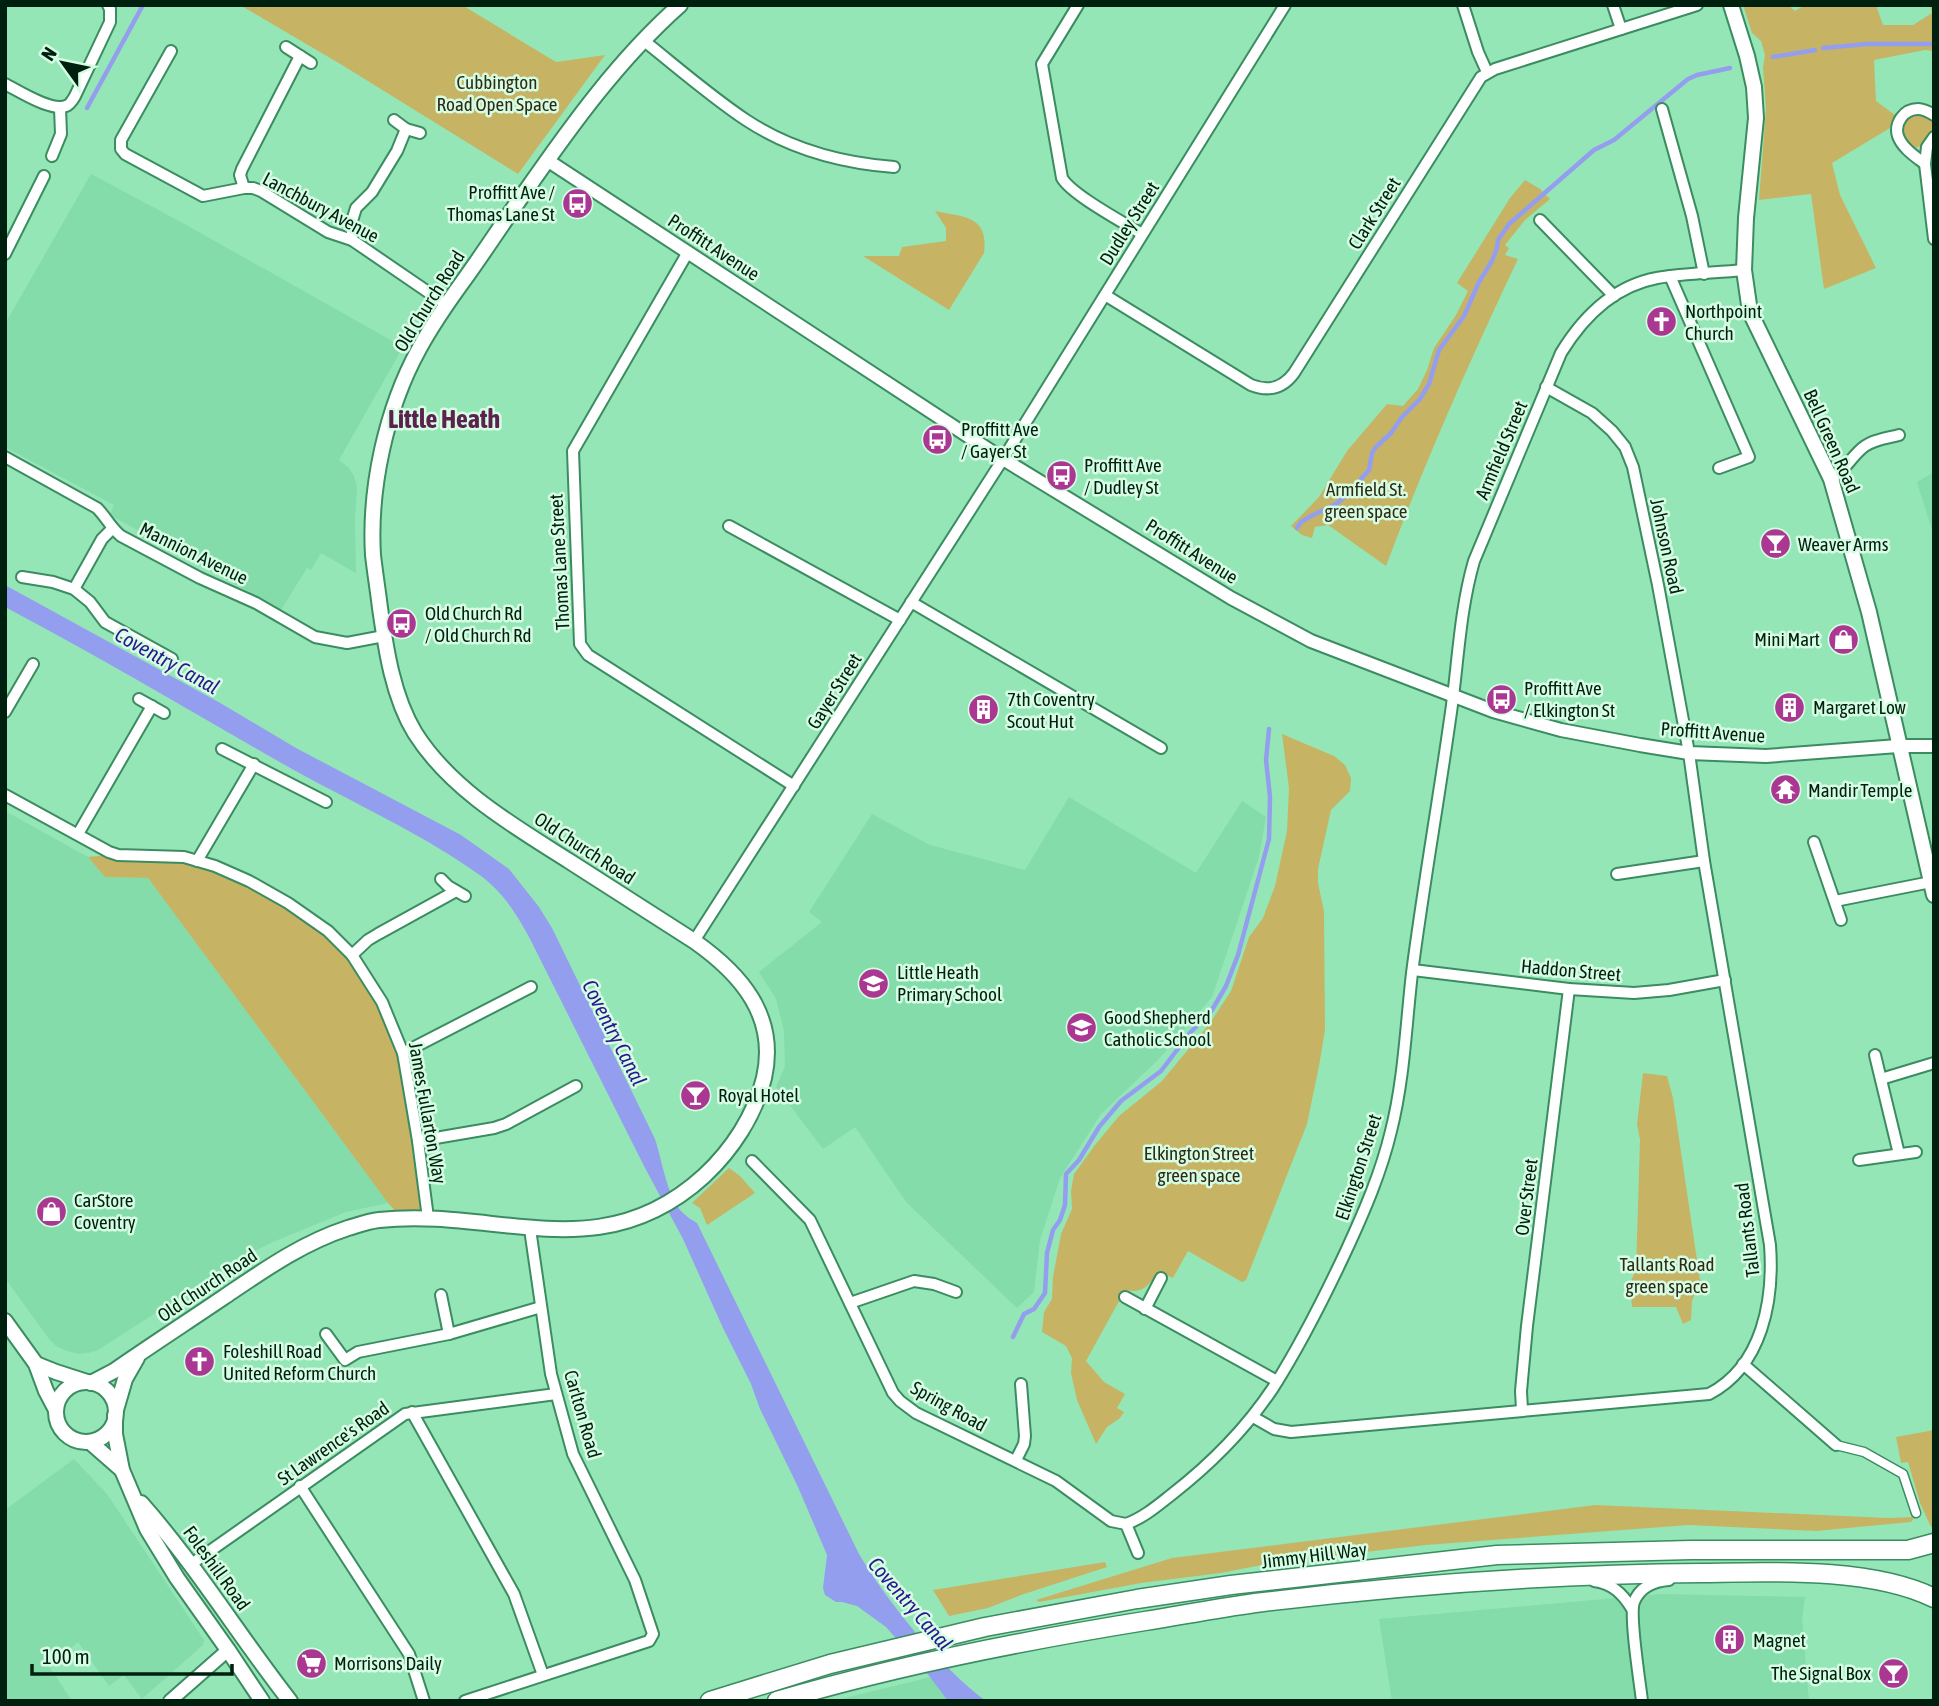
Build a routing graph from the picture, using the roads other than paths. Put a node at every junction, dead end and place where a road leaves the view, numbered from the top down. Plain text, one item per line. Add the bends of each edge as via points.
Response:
1 (108, 5) edge
2 (680, 5) edge
3 (1078, 5) edge
4 (1285, 5) edge
5 (1463, 5) edge
6 (1613, 5) edge
7 (1697, 5) edge
8 (1731, 5) edge
9 (1621, 29) junction
10 (643, 40) junction
11 (286, 47) dead end
12 (171, 51) dead end
13 (300, 56) junction
14 (312, 63) dead end
15 (1487, 72) junction
16 (5, 85) edge
17 (60, 108) junction
18 (1662, 109) dead end
19 (1934, 115) edge
20 (394, 120) dead end
21 (406, 129) junction
22 (420, 133) dead end
23 (1934, 137) edge
24 (51, 156) dead end
25 (547, 160) junction
26 (1925, 164) junction
27 (894, 167) dead end
28 (44, 176) dead end
29 (244, 188) junction
30 (1540, 220) dead end
31 (1142, 234) junction
32 (1934, 239) edge
33 (352, 240) junction
34 (688, 252) junction
35 (5, 254) edge
36 (1744, 271) junction
37 (1704, 274) junction
38 (1670, 276) junction
39 (1105, 295) junction
40 (1614, 296) junction
41 (447, 305) junction
42 (1546, 387) junction
43 (1899, 436) dead end
44 (5, 457) edge
45 (1003, 459) junction
46 (1719, 468) dead end
47 (1831, 479) junction
48 (729, 526) dead end
49 (112, 529) junction
50 (22, 577) dead end
51 (74, 589) junction
52 (911, 602) junction
53 (900, 620) junction
54 (384, 636) junction
55 (172, 659) dead end
56 (33, 664) dead end
57 (9, 697) edge
58 (1454, 697) junction
59 (139, 699) dead end
60 (152, 706) junction
61 (5, 712) edge
62 (164, 713) dead end
63 (1898, 746) junction
64 (1934, 746) edge
65 (1161, 748) dead end
66 (222, 749) dead end
67 (1689, 753) junction
68 (254, 764) junction
69 (794, 786) junction
70 (5, 794) edge
71 (326, 802) dead end
72 (78, 834) junction
73 (1814, 842) dead end
74 (197, 861) junction
75 (1704, 861) junction
76 (1617, 874) dead end
77 (441, 879) dead end
78 (1932, 888) edge
79 (1835, 901) junction
80 (1840, 920) dead end
81 (694, 941) junction
82 (352, 955) junction
83 (1413, 970) junction
84 (1725, 980) junction
85 (531, 987) dead end
86 (1569, 989) junction
87 (403, 1053) junction
88 (1875, 1055) dead end
89 (1934, 1063) edge
90 (1881, 1079) junction
91 (576, 1086) dead end
92 (418, 1141) junction
93 (1916, 1152) dead end
94 (1899, 1154) junction
95 (1859, 1160) dead end
96 (752, 1161) dead end
97 (428, 1218) junction
98 (530, 1228) junction
99 (1161, 1278) dead end
100 (956, 1292) dead end
101 (441, 1295) dead end
102 (1125, 1297) dead end
103 (850, 1303) junction
104 (541, 1307) junction
105 (1145, 1309) junction
106 (5, 1321) edge
107 (326, 1334) dead end
108 (449, 1334) junction
109 (140, 1353) junction
110 (36, 1364) junction
111 (1743, 1364) junction
112 (1277, 1381) junction
113 (89, 1382) junction
114 (1021, 1384) dead end
115 (556, 1394) junction
116 (56, 1410) junction
117 (1522, 1410) junction
118 (412, 1412) junction
119 (116, 1413) junction
120 (1253, 1417) junction
121 (90, 1442) junction
122 (1836, 1445) joint
123 (1016, 1460) junction
124 (122, 1470) junction
125 (300, 1486) junction
126 (134, 1495) junction
127 (1916, 1513) dead end
128 (1126, 1524) junction
129 (1934, 1543) edge
130 (1138, 1553) dead end
131 (191, 1565) junction
132 (1748, 1572) junction
133 (1563, 1577) junction
134 (1934, 1598) edge
135 (1632, 1609) junction
136 (228, 1650) junction
137 (543, 1675) junction
138 (170, 1701) edge
139 (262, 1701) edge
140 (289, 1701) edge
141 (424, 1701) edge
142 (465, 1701) edge
143 (710, 1701) edge
144 (777, 1701) edge
145 (1642, 1701) edge

1 - 17 street via 110,22 75,96
2 - 10 main road, Old Church Road
3 - 31 street via 1042,64 1062,178 1077,193
4 - 31 street, Dudley Street
5 - 15 street
6 - 9 street
7 - 9 street
8 - 36 main road, Bell Green Road via 1754,87 1756,118
9 - 15 street
10 - 25 main road, Old Church Road
10 - 27 street via 747,120 778,138 840,160
11 - 13 street
12 - 29 street, Lanchbury Avenue via 121,140 121,149 196,194
13 - 14 street
13 - 29 street via 242,169
15 - 39 street, Clark Street via 1294,373 1279,387 1251,386
16 - 17 street
17 - 24 street via 61,134
18 - 37 street
19 - 26 street via 1912,110 1902,117 1897,130 1905,147
20 - 21 street
21 - 22 street
21 - 33 street via 372,192 356,208
23 - 26 street via 1927,146
25 - 34 street, Proffitt Avenue
25 - 41 main road, Old Church Road
26 - 32 street
28 - 35 street
29 - 33 street, Lanchbury Avenue via 261,191 328,232
30 - 40 street
31 - 39 street, Dudley Street
33 - 41 street, Lanchbury Avenue
34 - 45 street, Proffitt Avenue
34 - 69 street, Thomas Lane Street via 573,452 580,644 588,655
36 - 37 street, Armfield Street
36 - 47 main road, Bell Green Road via 1750,312
37 - 38 street, Armfield Street
38 - 40 street, Armfield Street
38 - 46 street via 1749,457
39 - 45 street, Dudley Street
40 - 42 street, Armfield Street via 1572,334
41 - 54 main road, Old Church Road via 409,369 380,460 373,541
42 - 58 street, Armfield Street via 1474,561 1464,599
42 - 67 street, Johnson Road via 1592,413 1612,431 1633,467
43 - 47 street via 1865,446
44 - 49 street, Mannion Avenue via 97,508
45 - 52 street, Gayer Street
45 - 58 street, Proffitt Avenue via 1271,621
47 - 63 main road, Bell Green Road via 1869,612
48 - 53 street
49 - 51 street
49 - 54 street, Mannion Avenue via 315,637 347,643
50 - 51 street
51 - 55 street via 105,622
52 - 53 street, Gayer Street
52 - 65 street
53 - 69 street, Gayer Street
54 - 81 main road, Old Church Road via 404,711 441,766 496,813
56 - 57 street
57 - 61 street
58 - 67 street, Proffitt Avenue via 1572,733
58 - 83 street, Elkington Street
59 - 60 street
60 - 62 street
60 - 72 street
63 - 64 street, Proffitt Avenue
63 - 67 street, Proffitt Avenue via 1766,757
63 - 78 main road, Bell Green Road
66 - 68 street
67 - 75 street, Tallants Road
68 - 71 street
68 - 74 street
69 - 81 street, Gayer Street
70 - 72 street, James Fullarton Way
72 - 74 street, James Fullarton Way via 118,855
73 - 79 street
74 - 82 street, James Fullarton Way via 232,873 288,903
75 - 76 street
75 - 84 street, Tallants Road
77 - 82 street via 461,893 378,934
78 - 79 street
79 - 80 street
81 - 98 main road, Old Church Road via 737,977 762,1020 766,1069 748,1119 725,1154 694,1185 667,1203 621,1222 578,1230
82 - 87 street, James Fullarton Way via 383,1002
83 - 86 street, Haddon Street
83 - 112 street, Elkington Street via 1399,1083 1382,1161 1341,1261
84 - 86 street, Haddon Street via 1634,993
84 - 111 street, Tallants Road via 1772,1271 1766,1318
85 - 87 street
86 - 117 street, Over Street via 1527,1326
87 - 92 street, James Fullarton Way
88 - 90 street
89 - 90 street
90 - 94 street
91 - 92 street via 502,1125
92 - 97 street, James Fullarton Way
93 - 94 street
94 - 95 street
96 - 103 street, Spring Road via 810,1220
97 - 98 main road, Old Church Road
97 - 109 main road, Old Church Road via 377,1220 308,1243
98 - 104 street, Carlton Road
99 - 105 street
100 - 103 street via 914,1281
101 - 108 street
102 - 105 street
103 - 123 street, Spring Road via 900,1401
104 - 108 street
104 - 115 street, Carlton Road
105 - 112 street
106 - 110 main road
107 - 108 street via 345,1360 358,1352
109 - 113 main road, Old Church Road
109 - 119 main road, Old Church Road via 125,1379
110 - 113 main road
110 - 116 main road
111 - 117 street, Tallants Road via 1723,1387 1709,1394
111 - 122 street
112 - 120 street, Elkington Street
113 - 116 main road via 62,1394
113 - 119 main road via 110,1395
114 - 123 street via 1025,1436
115 - 118 street, St Lawrence's Road
115 - 137 street, Carlton Road via 573,1454 635,1580 653,1633 649,1641
116 - 121 main road via 63,1432
117 - 120 street, Tallants Road via 1291,1432
118 - 125 street, St Lawrence's Road
118 - 137 street via 514,1594
119 - 121 main road via 110,1430
119 - 124 main road, Foleshill Road
120 - 128 street, Elkington Street via 1197,1476
121 - 124 main road, Foleshill Road
122 - 127 street via 1864,1452 1903,1474
123 - 128 street, Spring Road via 1056,1481 1111,1521
124 - 126 main road, Foleshill Road
125 - 131 street, St Lawrence's Road
125 - 141 street via 409,1654
126 - 131 main road, Foleshill Road
126 - 136 main road, Foleshill Road via 153,1539
128 - 130 street
129 - 143 highway, Jimmy Hill Way via 1908,1550 1691,1549 1497,1555 1231,1585 946,1635
131 - 140 main road, Foleshill Road
132 - 133 highway
132 - 134 highway via 1848,1576
132 - 135 street via 1659,1581 1639,1594
133 - 135 street via 1602,1582 1616,1589
133 - 144 highway via 1254,1604 1101,1627 966,1653
135 - 145 street
136 - 138 street
136 - 139 main road, Foleshill Road
137 - 142 street

